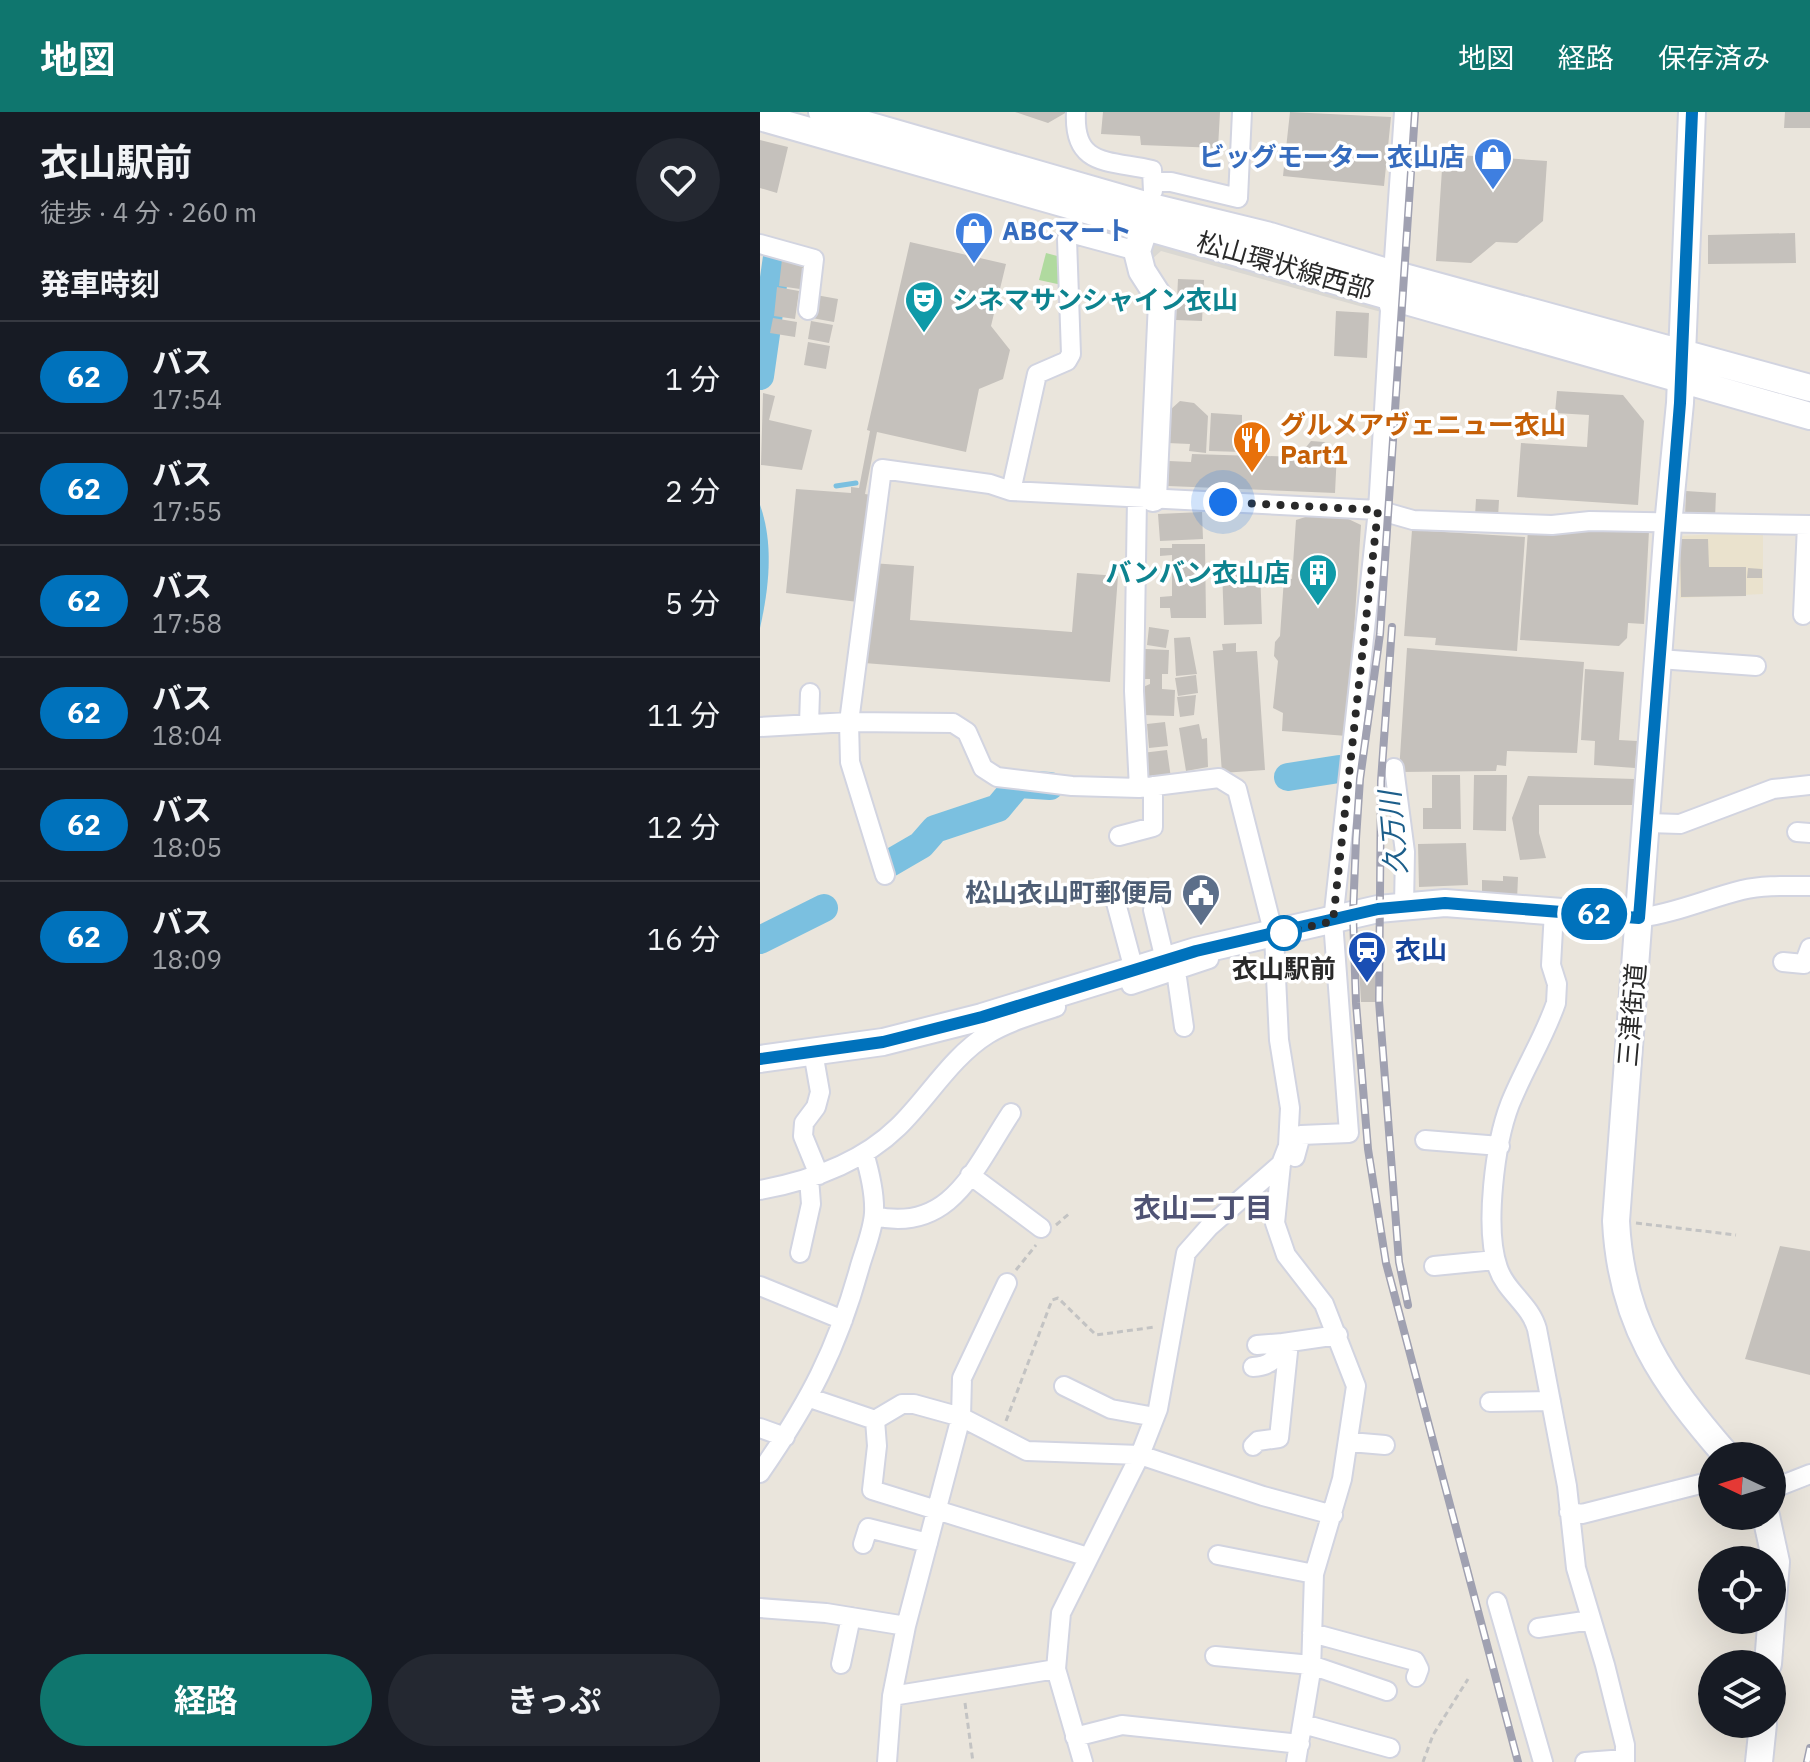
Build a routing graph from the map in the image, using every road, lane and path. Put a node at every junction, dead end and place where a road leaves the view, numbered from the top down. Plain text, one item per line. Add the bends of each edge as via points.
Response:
1 (822, 112) edge
2 (1076, 112) edge
3 (1242, 112) edge
4 (1404, 112) edge
5 (1692, 112) edge
6 (760, 117) edge
7 (1147, 217) junction
8 (760, 244) edge
9 (1390, 284) junction
10 (808, 310) dead end
11 (1682, 368) junction
12 (1810, 388) edge
13 (1810, 416) edge
14 (1011, 491) junction
15 (1145, 498) junction
16 (1378, 510) junction
17 (1668, 525) junction
18 (1809, 525) edge
19 (1803, 615) dead end
20 (1659, 659) junction
21 (1756, 666) dead end
22 (810, 693) dead end
23 (849, 722) junction
24 (809, 724) junction
25 (760, 727) edge
26 (1394, 768) dead end
27 (1810, 785) edge
28 (1146, 787) junction
29 (1648, 823) junction
30 (1119, 836) dead end
31 (885, 875) dead end
32 (1810, 886) edge
33 (1115, 899) dead end
34 (1404, 906) junction
35 (1153, 910) dead end
36 (1369, 911) junction
37 (1554, 911) junction
38 (1639, 918) junction
39 (1333, 921) junction
40 (1274, 935) junction
41 (1810, 948) edge
42 (1783, 962) dead end
43 (1171, 966) junction
44 (1368, 967) dead end
45 (1134, 970) junction
46 (1184, 1027) dead end
47 (813, 1052) junction
48 (760, 1059) edge
49 (1011, 1113) dead end
50 (1425, 1140) dead end
51 (1500, 1146) junction
52 (864, 1153) junction
53 (1281, 1164) junction
54 (970, 1175) junction
55 (814, 1177) junction
56 (760, 1190) edge
57 (874, 1216) junction
58 (1616, 1221) junction
59 (1041, 1228) dead end
60 (1736, 1235) dead end
61 (800, 1253) dead end
62 (1495, 1260) junction
63 (1434, 1266) dead end
64 (1007, 1283) dead end
65 (760, 1286) edge
66 (843, 1320) junction
67 (1175, 1324) junction
68 (1338, 1335) junction
69 (1286, 1342) junction
70 (1257, 1345) dead end
71 (1253, 1367) dead end
72 (1064, 1386) dead end
73 (810, 1398) junction
74 (1551, 1401) junction
75 (1490, 1402) dead end
76 (961, 1417) junction
77 (1155, 1417) junction
78 (875, 1420) junction
79 (760, 1428) edge
80 (1000, 1434) junction
81 (785, 1437) junction
82 (1350, 1442) junction
83 (1715, 1442) edge
84 (1385, 1445) dead end
85 (1253, 1446) dead end
86 (1140, 1455) junction
87 (760, 1473) edge
88 (1810, 1474) edge
89 (1786, 1483) edge
90 (1698, 1485) edge
91 (936, 1511) junction
92 (1569, 1512) junction
93 (1333, 1515) junction
94 (1769, 1530) edge
95 (928, 1543) junction
96 (863, 1544) dead end
97 (1218, 1555) dead end
98 (1088, 1557) junction
99 (1314, 1574) junction
100 (1497, 1602) dead end
101 (760, 1608) edge
102 (851, 1617) junction
103 (1591, 1620) junction
104 (906, 1626) junction
105 (1538, 1628) dead end
106 (1312, 1633) junction
107 (1769, 1650) edge
108 (1215, 1656) dead end
109 (841, 1664) dead end
110 (1311, 1665) junction
111 (1056, 1669) junction
112 (1416, 1677) dead end
113 (1468, 1679) dead end
114 (962, 1686) junction
115 (1387, 1691) dead end
116 (892, 1696) junction
117 (1303, 1724) junction
118 (1075, 1737) junction
119 (1762, 1738) edge
120 (1390, 1748) dead end
121 (1298, 1753) edge
122 (1625, 1761) edge
123 (887, 1762) edge
124 (973, 1762) edge
125 (1083, 1762) edge
126 (1423, 1762) edge
127 (1543, 1762) edge
128 (1585, 1762) edge
129 (1759, 1762) edge

1 - 7 street, 松山環状線西部
2 - 7 street via 1075,137 1083,151 1152,170
3 - 7 street via 1238,198 1171,182
4 - 9 street
5 - 11 street, 三津街道
6 - 7 street, 松山環状線西部
7 - 9 street, 松山環状線西部
7 - 14 street via 1067,239 1071,354 1067,361 1037,374
7 - 15 street via 1142,271 1162,302
8 - 10 street via 814,259
9 - 11 street, 松山環状線西部
9 - 16 street
11 - 12 street, 松山環状線西部
11 - 13 street, 松山環状線西部
11 - 17 street, 三津街道
14 - 15 street
14 - 23 street via 882,469
15 - 16 street
15 - 28 street via 1134,691
16 - 17 street via 1413,520
16 - 39 street
17 - 18 street
17 - 20 street, 三津街道
18 - 19 street
20 - 21 street
20 - 29 street, 三津街道
22 - 24 street
23 - 24 street
23 - 28 street via 956,724 967,732 983,768 997,777
23 - 31 street via 850,762
24 - 25 street
26 - 34 street via 1405,852
27 - 29 street via 1773,789 1680,824
28 - 30 street via 1153,827
28 - 40 street via 1219,778 1235,786
29 - 38 street, 三津街道
32 - 38 street via 1740,890 1675,913
33 - 45 street
34 - 36 street
34 - 37 street via 1445,903
35 - 43 street
36 - 39 street
36 - 44 path
37 - 38 street
37 - 51 street via 1551,965 1556,1003 1509,1107
38 - 58 street, 三津街道
39 - 40 street
39 - 53 street via 1349,1133 1301,1135 1292,1167
40 - 43 street
40 - 53 street via 1279,1040 1291,1128
41 - 42 street via 1804,964
43 - 45 street
43 - 46 street
43 - 52 street via 987,1035 897,1128
45 - 47 street via 982,1017 883,1042
47 - 48 street
47 - 55 street via 820,1092 803,1136
49 - 54 street
50 - 51 street
51 - 62 street
52 - 55 street
52 - 57 street
53 - 67 street via 1186,1253
53 - 68 street via 1275,1205 1278,1242 1324,1304
54 - 57 street via 945,1205 914,1220
54 - 59 street
55 - 56 street
55 - 61 street
57 - 66 street
58 - 60 path
58 - 83 street, 三津街道 via 1620,1267 1636,1325 1664,1380
62 - 63 street
62 - 74 street via 1506,1284 1533,1316
64 - 76 street via 962,1378
65 - 66 street
66 - 73 street
67 - 77 street
67 - 80 path via 1096,1335 1058,1298 1052,1300
68 - 69 street
68 - 82 street via 1356,1386
69 - 70 street
69 - 71 street via 1273,1361
69 - 85 street via 1279,1438
72 - 77 street via 1111,1409
73 - 78 street
73 - 81 street
74 - 75 street
74 - 92 street
76 - 78 street via 902,1404
76 - 80 street
76 - 91 street
77 - 86 street
78 - 91 street via 872,1490
79 - 81 street
80 - 86 street via 1039,1453
81 - 87 street
82 - 84 street
82 - 93 street
86 - 93 street
86 - 98 street
88 - 89 street
90 - 92 street via 1582,1514
91 - 95 street
91 - 98 street
92 - 103 street via 1576,1568
93 - 99 street
94 - 107 street via 1776,1562
95 - 96 street via 868,1528
95 - 104 street
97 - 99 street
98 - 111 street via 1061,1613
99 - 106 street
100 - 127 street
101 - 102 street
102 - 104 street
102 - 109 street
103 - 105 street
103 - 122 street
104 - 116 street
106 - 110 street
106 - 112 street via 1415,1661
108 - 110 street
110 - 115 street
110 - 117 street
111 - 114 street
111 - 118 street
113 - 126 path via 1433,1735
114 - 116 street
114 - 124 path
116 - 123 street
117 - 120 street
117 - 121 street
118 - 121 street via 1122,1725
118 - 125 street
119 - 129 street
122 - 128 street

